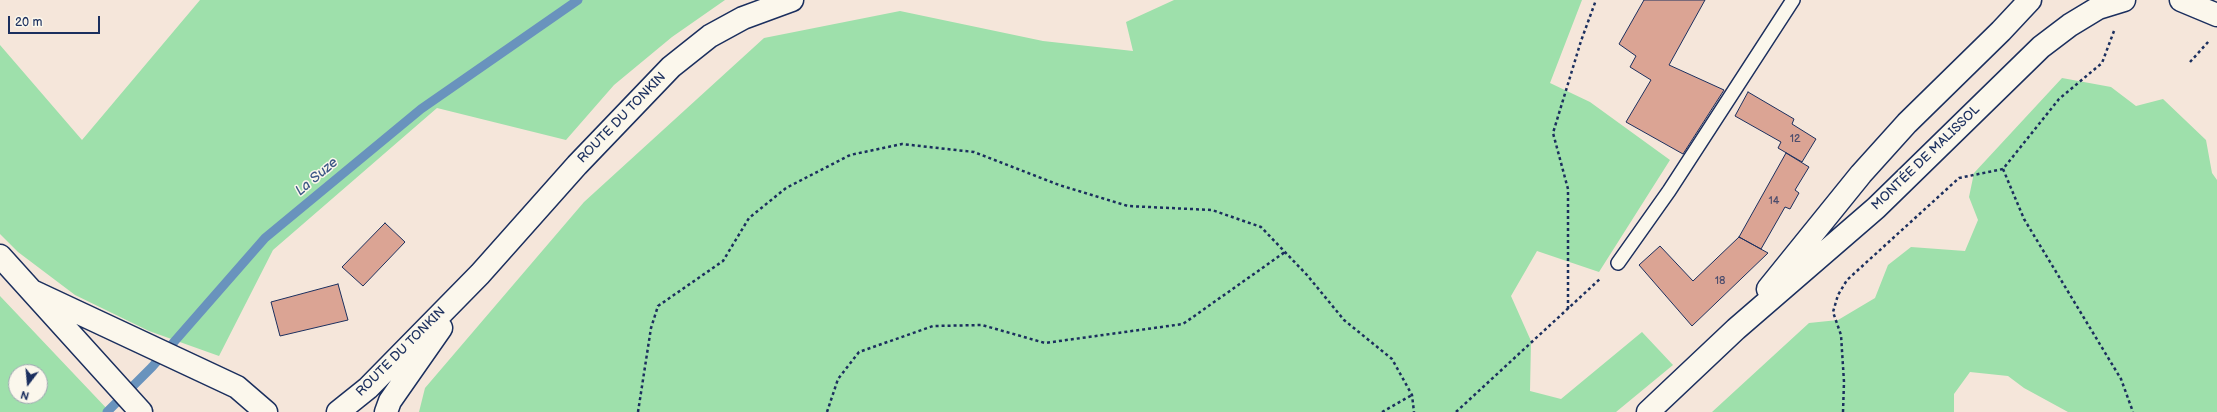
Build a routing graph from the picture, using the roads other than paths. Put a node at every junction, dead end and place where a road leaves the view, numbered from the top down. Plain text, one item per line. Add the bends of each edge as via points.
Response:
1 (792, 0) edge
2 (1793, 0) edge
3 (2030, 0) edge
4 (2124, 0) edge
5 (2181, 0) edge
6 (2217, 15) edge
7 (0, 256) edge
8 (1618, 263) road end
9 (480, 274) junction
10 (32, 291) junction
11 (1736, 329) junction
12 (141, 412) edge
13 (266, 412) edge
14 (338, 412) edge
15 (386, 412) edge
16 (1648, 412) edge

1 - 9 street, ROUTE DU TONKIN via 743,18 710,36 671,67 577,165
2 - 8 lane via 1669,191
3 - 11 street, MONTÉE DE MALISSOL via 1907,123 1861,174
4 - 11 street, MONTÉE DE MALISSOL via 2098,8 2070,25 2041,48 1876,208
5 - 6 street
7 - 10 street
9 - 14 street, ROUTE DU TONKIN via 368,388
9 - 15 street, ROUTE DU TONKIN via 390,401
10 - 12 street
10 - 13 street via 237,388
11 - 16 street, MONTÉE DE MALISSOL

